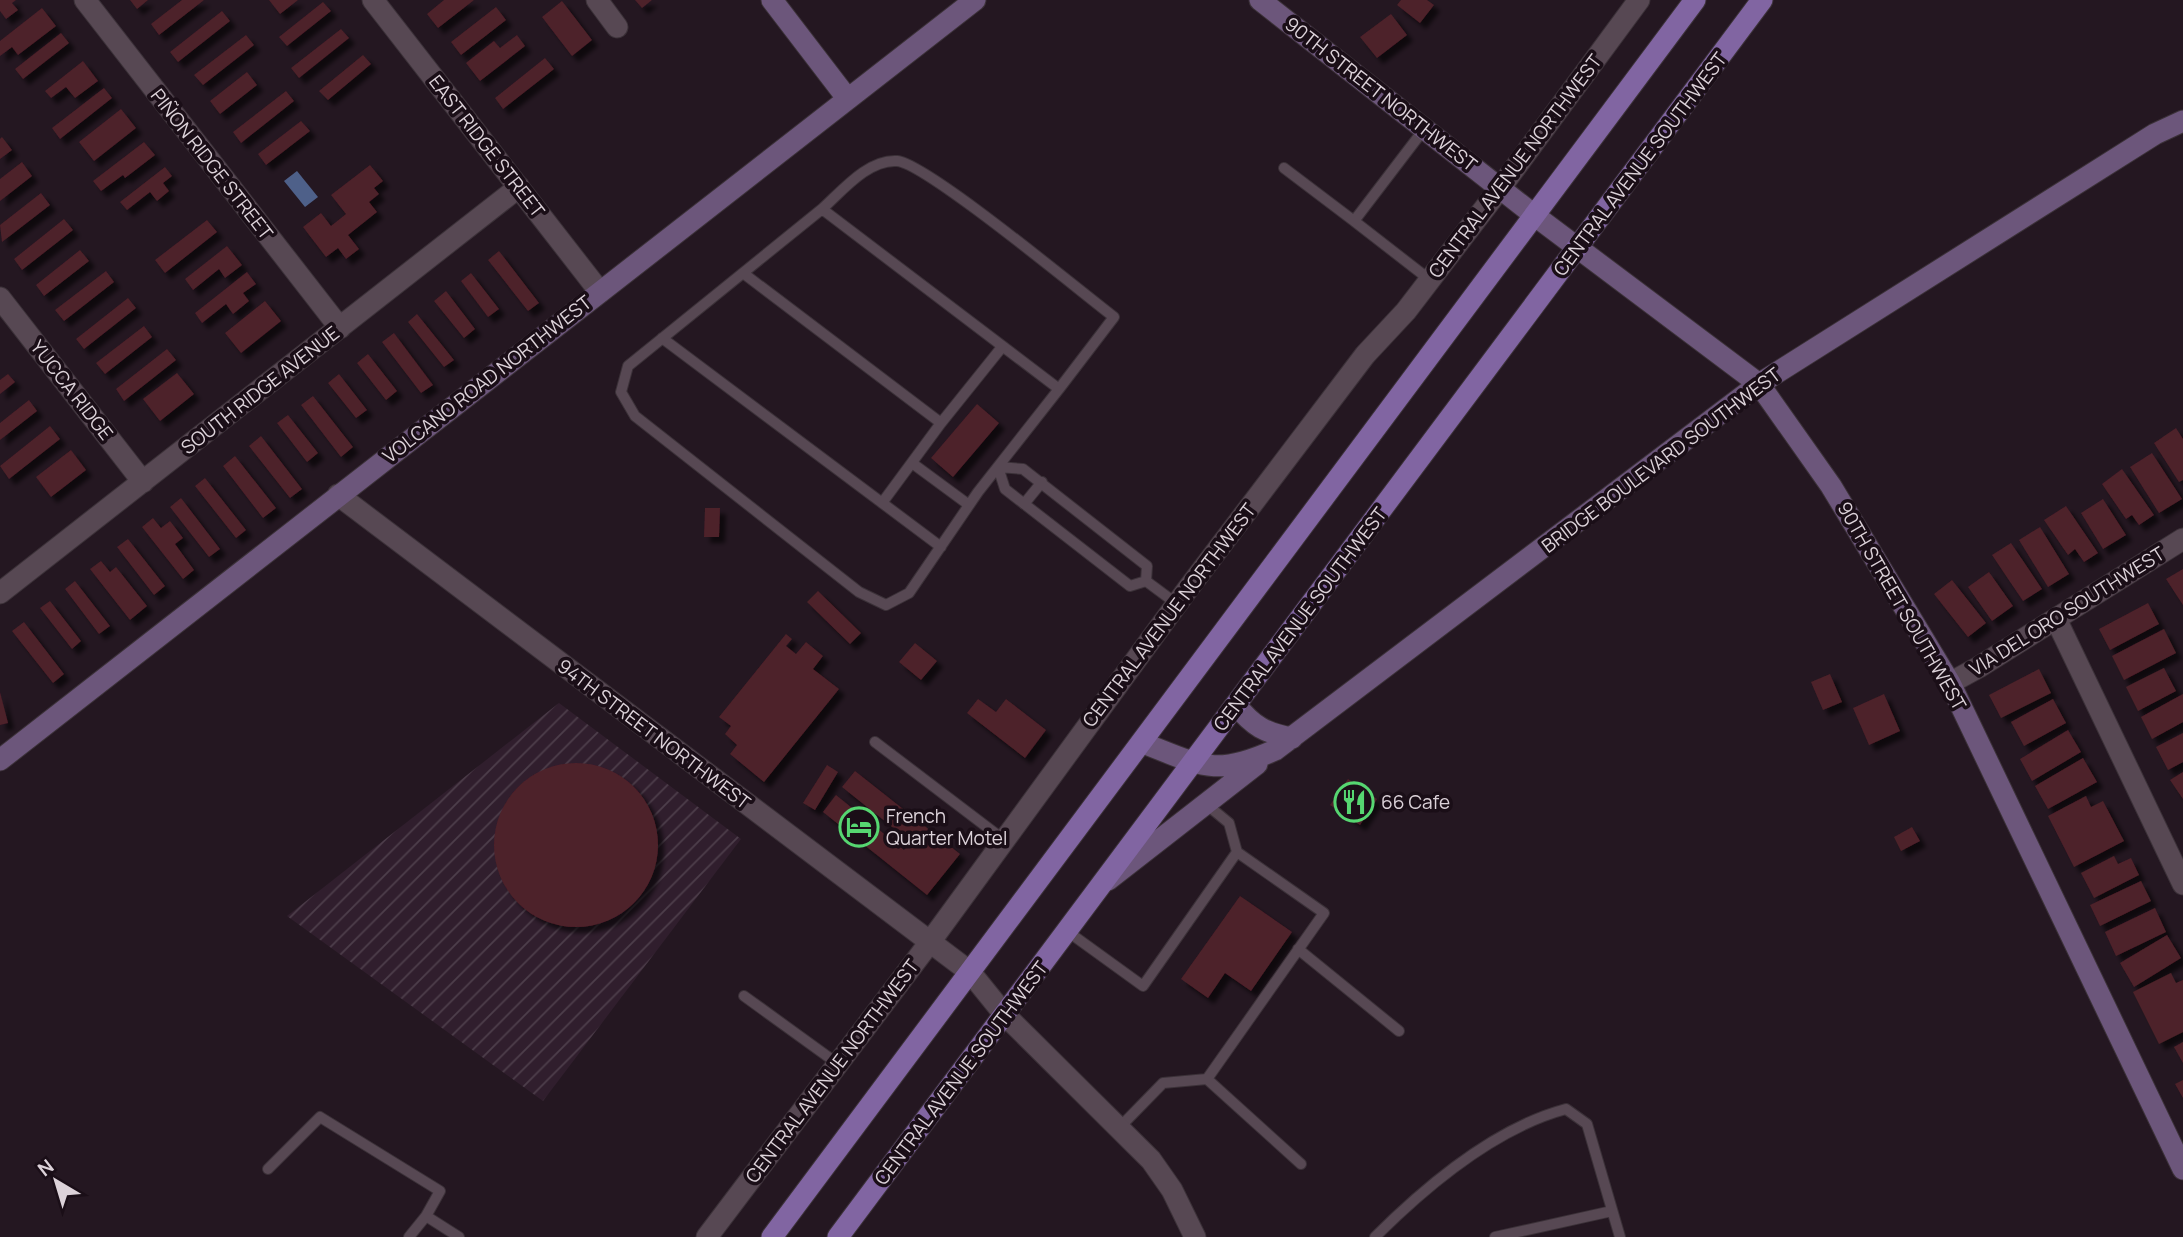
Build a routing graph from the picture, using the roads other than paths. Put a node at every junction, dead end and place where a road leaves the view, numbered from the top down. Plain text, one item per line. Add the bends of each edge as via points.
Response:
1 (85, 0) edge
2 (373, 0) edge
3 (597, 0) edge
4 (772, 0) edge
5 (975, 0) edge
6 (1260, 0) edge
7 (1639, 0) edge
8 (1695, 0) edge
9 (1762, 0) edge
10 (617, 27) dead end
11 (847, 98) junction
12 (2183, 121) edge
13 (1425, 128) junction
14 (1284, 169) dead end
15 (519, 187) junction
16 (1501, 187) junction
17 (822, 209) junction
18 (1534, 215) junction
19 (1354, 221) junction
20 (1578, 248) junction
21 (743, 273) junction
22 (1430, 280) junction
23 (600, 292) junction
24 (0, 298) edge
25 (340, 328) junction
26 (662, 338) junction
27 (1002, 347) junction
28 (1759, 384) junction
29 (1059, 389) junction
30 (941, 423) junction
31 (912, 463) junction
32 (999, 467) junction
33 (144, 482) junction
34 (1042, 482) junction
35 (338, 495) junction
36 (882, 503) junction
37 (1024, 504) junction
38 (969, 505) junction
39 (2183, 539) edge
40 (941, 547) junction
41 (1146, 582) junction
42 (0, 593) edge
43 (1177, 604) junction
44 (2056, 619) junction
45 (1950, 683) junction
46 (1236, 705) junction
47 (875, 742) dead end
48 (1143, 743) junction
49 (1283, 744) junction
50 (0, 760) edge
51 (1193, 762) junction
52 (1206, 804) junction
53 (1004, 840) junction
54 (1237, 852) junction
55 (2183, 884) edge
56 (1101, 886) junction
57 (1067, 931) junction
58 (930, 942) junction
59 (1298, 949) junction
60 (970, 972) junction
61 (744, 996) dead end
62 (1004, 1014) junction
63 (1399, 1031) dead end
64 (838, 1064) junction
65 (1207, 1079) junction
66 (1120, 1127) junction
67 (1301, 1164) dead end
68 (268, 1169) dead end
69 (2183, 1169) edge
70 (1612, 1212) junction
71 (426, 1216) junction
72 (409, 1237) edge
73 (459, 1237) edge
74 (707, 1237) edge
75 (772, 1237) edge
76 (838, 1237) edge
77 (1195, 1237) edge
78 (1375, 1237) edge
79 (1495, 1237) edge
80 (1620, 1237) edge

1 - 25 street, PIÑON RIDGE STREET
2 - 15 street, EAST RIDGE STREET
3 - 10 street
4 - 11 street
5 - 11 street, VOLCANO ROAD NORTHWEST
6 - 13 street, 90TH STREET NORTHWEST
7 - 16 street, CENTRAL AVENUE NORTHWEST
8 - 18 main road
9 - 20 main road, CENTRAL AVENUE SOUTHWEST
11 - 23 street, VOLCANO ROAD NORTHWEST
12 - 28 street, BRIDGE BOULEVARD SOUTHWEST via 2155,134
13 - 16 street, 90TH STREET NORTHWEST
13 - 19 lane
14 - 19 lane
15 - 23 street, EAST RIDGE STREET
15 - 25 street, SOUTH RIDGE AVENUE
16 - 18 street, 90TH STREET NORTHWEST
16 - 22 street, CENTRAL AVENUE NORTHWEST
17 - 21 lane
17 - 27 lane
17 - 29 lane via 865,172 878,164 899,161 926,174 1034,256 1114,317
18 - 20 street, 90TH STREET SOUTHWEST
18 - 48 main road
19 - 22 lane
20 - 28 street, 90TH STREET SOUTHWEST
20 - 46 main road, CENTRAL AVENUE SOUTHWEST
21 - 26 lane
21 - 30 lane
22 - 43 street, CENTRAL AVENUE NORTHWEST via 1366,355
23 - 35 street, VOLCANO ROAD NORTHWEST
24 - 33 street, YUCCA RIDGE
25 - 33 street, SOUTH RIDGE AVENUE
26 - 36 lane
26 - 40 lane via 628,366 621,392 635,416 859,592 886,605 909,593
27 - 29 lane
27 - 30 lane
28 - 45 street, 90TH STREET SOUTHWEST via 1831,486
28 - 49 street, BRIDGE BOULEVARD SOUTHWEST
29 - 32 lane
30 - 31 lane
31 - 36 lane
31 - 38 lane
32 - 34 lane via 1023,469
32 - 37 lane via 1005,489
32 - 38 lane
33 - 42 street, SOUTH RIDGE AVENUE
34 - 37 lane
34 - 41 lane via 1147,566
35 - 50 street, VOLCANO ROAD NORTHWEST
35 - 58 street, 94TH STREET NORTHWEST
36 - 40 lane
37 - 41 lane via 1130,586
38 - 40 lane
39 - 44 street, VIA DEL ORO SOUTHWEST
41 - 43 lane
43 - 53 street, CENTRAL AVENUE NORTHWEST
44 - 45 street, VIA DEL ORO SOUTHWEST
44 - 55 street
45 - 69 street, 90TH STREET SOUTHWEST
46 - 49 street via 1249,721
46 - 51 main road, CENTRAL AVENUE SOUTHWEST
47 - 53 lane
48 - 51 street, BRIDGE BOULEVARD SOUTHWEST
48 - 60 main road
49 - 51 street, BRIDGE BOULEVARD SOUTHWEST via 1235,767
49 - 52 street
51 - 56 main road, CENTRAL AVENUE SOUTHWEST
52 - 54 lane via 1229,823
52 - 56 street
53 - 58 street, CENTRAL AVENUE NORTHWEST
54 - 57 lane via 1143,986
54 - 59 lane via 1324,913
56 - 57 main road, CENTRAL AVENUE SOUTHWEST
57 - 62 main road, CENTRAL AVENUE SOUTHWEST
58 - 60 street, 94TH STREET NORTHWEST
58 - 64 street, CENTRAL AVENUE NORTHWEST
59 - 63 lane
59 - 65 lane
60 - 62 street, 94TH STREET NORTHWEST
60 - 75 main road
61 - 64 lane
62 - 66 street, 94TH STREET NORTHWEST
62 - 76 main road, CENTRAL AVENUE SOUTHWEST
64 - 74 street, CENTRAL AVENUE NORTHWEST
65 - 66 lane via 1163,1083
65 - 67 lane
66 - 77 street, 94TH STREET NORTHWEST via 1172,1190
68 - 71 lane via 320,1117 440,1191
70 - 78 lane via 1587,1124 1566,1109 1533,1118 1446,1174
70 - 79 lane
70 - 80 lane
71 - 72 lane
71 - 73 lane

